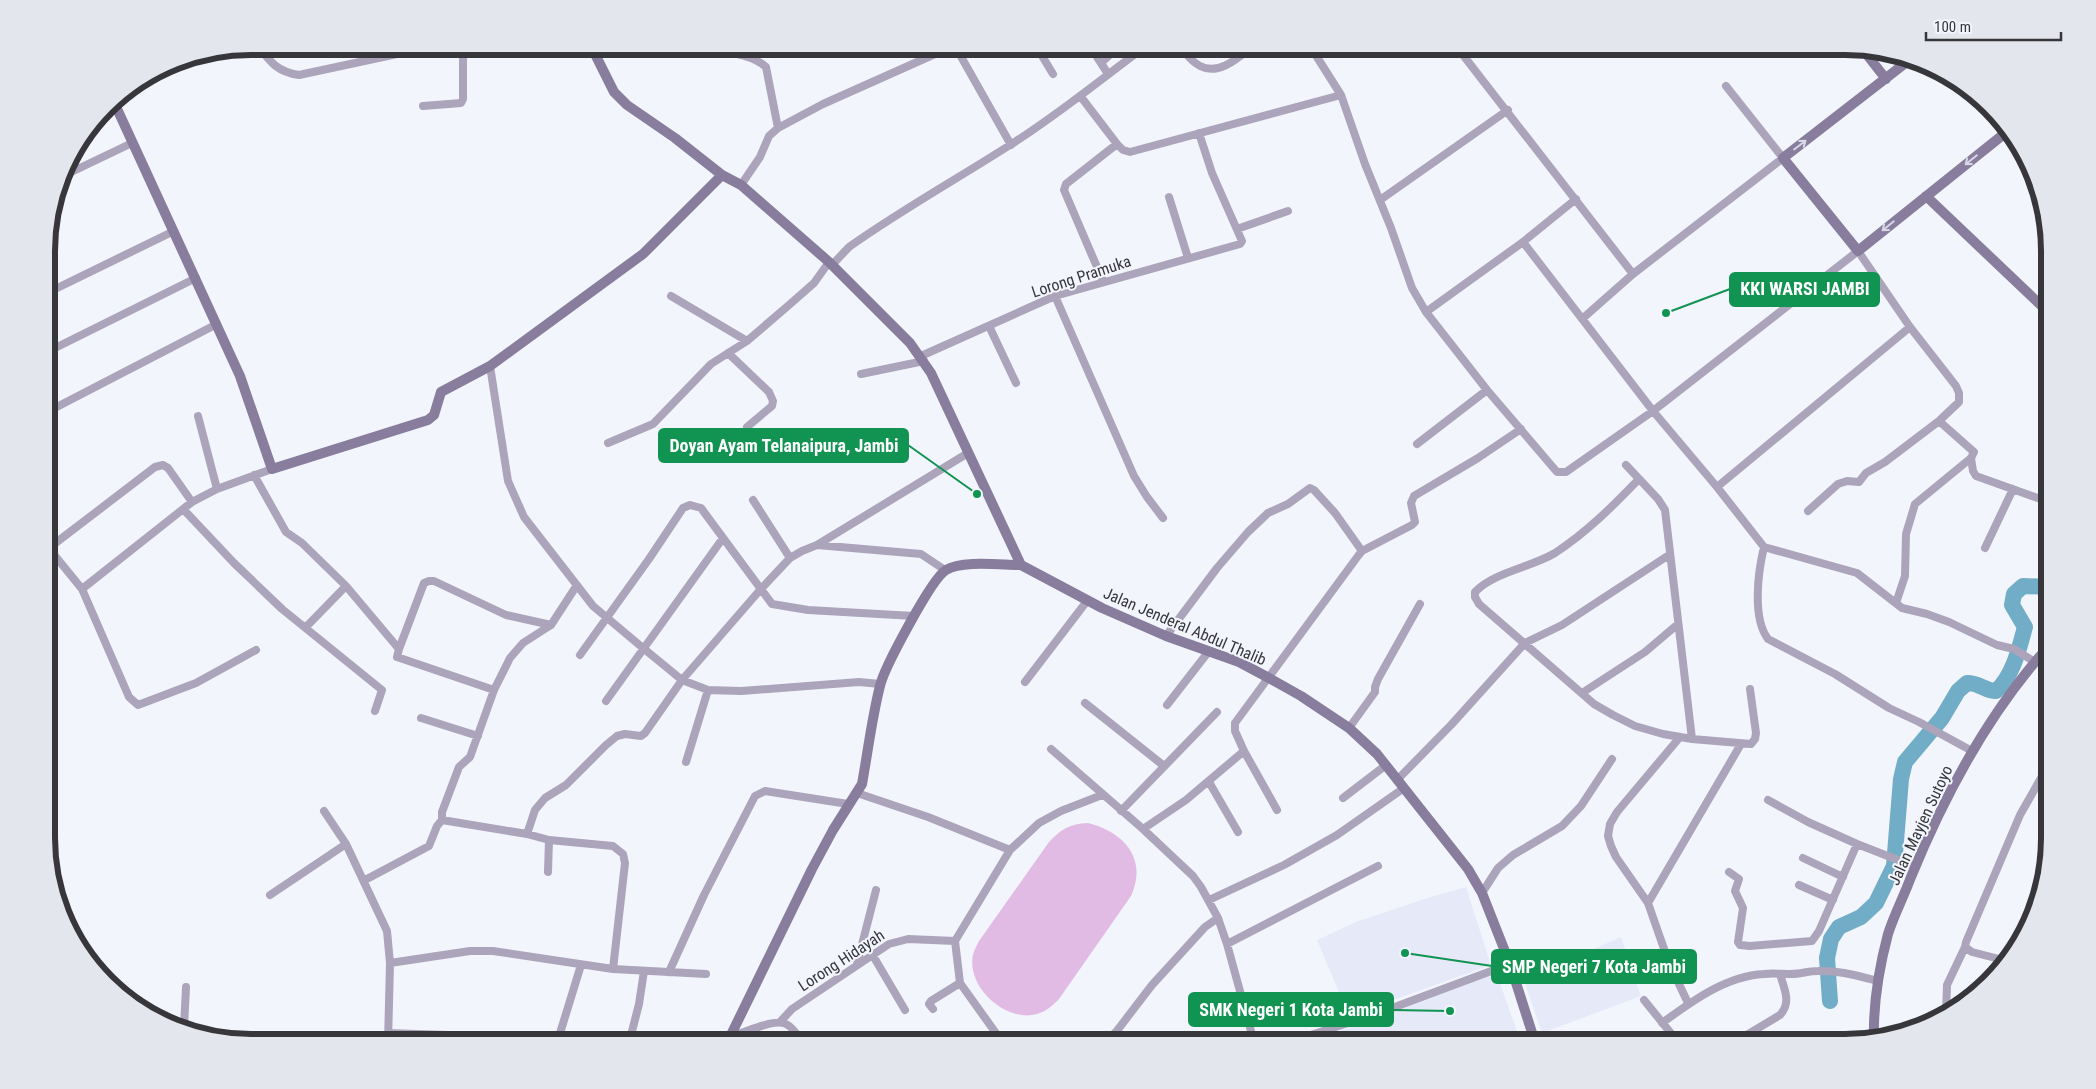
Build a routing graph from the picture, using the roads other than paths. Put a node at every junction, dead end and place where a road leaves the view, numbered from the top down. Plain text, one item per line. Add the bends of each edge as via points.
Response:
1 (266, 55) edge
2 (392, 55) edge
3 (463, 55) edge
4 (597, 55) edge
5 (737, 55) edge
6 (934, 55) edge
7 (959, 55) edge
8 (1041, 55) edge
9 (1097, 55) edge
10 (1109, 55) edge
11 (1134, 55) edge
12 (1189, 55) edge
13 (1240, 55) edge
14 (1316, 55) edge
15 (1463, 55) edge
16 (1868, 57) edge
17 (1102, 62) junction
18 (1904, 64) edge
19 (1053, 74) dead end
20 (1108, 74) junction
21 (1886, 79) junction
22 (1726, 86) dead end
23 (1341, 95) junction
24 (1081, 97) junction
25 (423, 106) dead end
26 (117, 108) edge
27 (1508, 110) junction
28 (778, 128) junction
29 (1199, 133) junction
30 (2003, 135) edge
31 (132, 143) junction
32 (1011, 144) junction
33 (1116, 144) junction
34 (1783, 158) junction
35 (72, 172) edge
36 (722, 175) junction
37 (742, 185) junction
38 (1926, 196) junction
39 (1169, 197) dead end
40 (1576, 199) junction
41 (1380, 200) junction
42 (1288, 211) dead end
43 (1237, 229) junction
44 (174, 231) junction
45 (1523, 242) junction
46 (1858, 251) junction
47 (1188, 258) junction
48 (831, 264) junction
49 (1632, 274) junction
50 (196, 278) junction
51 (1104, 281) junction
52 (55, 289) edge
53 (671, 296) dead end
54 (1055, 296) junction
55 (2041, 305) edge
56 (1426, 312) junction
57 (1582, 319) junction
58 (217, 324) junction
59 (989, 326) junction
60 (1910, 327) junction
61 (748, 341) junction
62 (55, 348) edge
63 (728, 353) junction
64 (922, 359) junction
65 (490, 366) junction
66 (861, 374) dead end
67 (1016, 383) dead end
68 (1487, 390) junction
69 (55, 408) edge
70 (1654, 411) junction
71 (198, 416) dead end
72 (1939, 421) junction
73 (747, 428) dead end
74 (1521, 429) junction
75 (608, 443) dead end
76 (1417, 444) dead end
77 (968, 453) junction
78 (1971, 458) junction
79 (1626, 465) dead end
80 (272, 469) junction
81 (254, 475) junction
82 (1639, 479) junction
83 (1717, 486) junction
84 (217, 489) junction
85 (2013, 489) junction
86 (2041, 499) edge
87 (753, 500) dead end
88 (192, 502) junction
89 (184, 510) junction
90 (1808, 511) dead end
91 (1162, 518) dead end
92 (723, 538) junction
93 (55, 542) edge
94 (817, 545) junction
95 (1764, 547) junction
96 (1985, 548) dead end
97 (1362, 551) junction
98 (1669, 555) junction
99 (55, 556) edge
100 (790, 558) junction
101 (1021, 565) junction
102 (945, 570) junction
103 (577, 584) junction
104 (346, 586) junction
105 (82, 589) junction
106 (760, 590) junction
107 (1087, 601) junction
108 (1420, 604) dead end
109 (1896, 604) junction
110 (914, 616) junction
111 (606, 618) junction
112 (1678, 624) junction
113 (550, 626) junction
114 (306, 627) junction
115 (1166, 636) junction
116 (1525, 643) junction
117 (643, 648) junction
118 (399, 649) junction
119 (256, 650) dead end
120 (1209, 651) junction
121 (580, 655) dead end
122 (2041, 655) edge
123 (2034, 662) junction
124 (1269, 678) junction
125 (682, 680) junction
126 (1025, 682) dead end
127 (880, 684) junction
128 (1750, 689) dead end
129 (494, 690) junction
130 (708, 690) junction
131 (1582, 693) junction
132 (606, 701) dead end
133 (1085, 703) dead end
134 (1167, 705) dead end
135 (376, 711) dead end
136 (1217, 712) dead end
137 (421, 718) dead end
138 (1349, 728) junction
139 (478, 736) junction
140 (1680, 737) junction
141 (1692, 739) junction
142 (1741, 744) junction
143 (1051, 749) dead end
144 (1244, 751) junction
145 (1972, 751) junction
146 (1612, 759) dead end
147 (686, 762) dead end
148 (1386, 765) junction
149 (1164, 766) junction
150 (2041, 778) edge
151 (1209, 782) junction
152 (1401, 784) junction
153 (857, 793) junction
154 (1102, 795) junction
155 (1342, 798) dead end
156 (1768, 800) dead end
157 (848, 804) junction
158 (1277, 810) dead end
159 (324, 811) dead end
160 (1121, 811) junction
161 (442, 820) junction
162 (1143, 828) junction
163 (1238, 832) dead end
164 (527, 834) junction
165 (549, 840) junction
166 (346, 844) junction
167 (1857, 844) junction
168 (1010, 850) junction
169 (1803, 858) dead end
170 (1378, 866) dead end
171 (1916, 867) junction
172 (548, 872) dead end
173 (1729, 872) dead end
174 (1843, 877) junction
175 (365, 880) junction
176 (1800, 885) dead end
177 (876, 890) dead end
178 (1482, 893) junction
179 (270, 895) dead end
180 (1209, 900) junction
181 (1833, 900) junction
182 (1648, 903) junction
183 (1218, 918) junction
184 (955, 941) junction
185 (1227, 944) junction
186 (1965, 947) junction
187 (872, 954) junction
188 (1999, 959) edge
189 (390, 963) junction
190 (857, 964) junction
191 (1510, 964) junction
192 (581, 965) junction
193 (613, 970) junction
194 (644, 971) junction
195 (669, 972) junction
196 (706, 974) dead end
197 (1780, 974) junction
198 (1878, 981) junction
199 (960, 983) junction
200 (186, 987) dead end
201 (1644, 1000) dead end
202 (1688, 1003) junction
203 (1946, 1006) edge
204 (933, 1009) dead end
205 (905, 1010) dead end
206 (184, 1022) edge
207 (780, 1022) junction
208 (1662, 1023) junction
209 (388, 1032) joint
210 (1116, 1032) joint
211 (1874, 1032) edge
212 (428, 1034) edge
213 (560, 1034) edge
214 (631, 1034) edge
215 (731, 1034) edge
216 (743, 1034) edge
217 (796, 1034) edge
218 (997, 1034) edge
219 (1114, 1034) edge
220 (1252, 1034) edge
221 (1326, 1034) edge
222 (1532, 1034) edge
223 (1671, 1034) edge
224 (1747, 1034) edge

1 - 2 street via 277,68 299,75
3 - 25 street via 463,99 460,104
4 - 36 street via 614,92
5 - 28 street via 759,61 766,67
6 - 28 street via 823,104
7 - 32 street
8 - 19 street
9 - 17 street
10 - 17 street
11 - 20 street
12 - 13 street via 1200,66 1209,69 1224,66
14 - 23 street
15 - 27 street
16 - 21 street
17 - 20 street
18 - 21 street
20 - 24 street
34 -> 21 street
22 - 34 street
23 - 29 street
23 - 41 street
24 - 32 street
24 - 33 street
26 - 31 street
27 - 40 street
27 - 41 street
28 - 37 street via 769,136
29 - 33 street via 1138,151 1123,150
29 - 43 street via 1212,173
30 -> 38 street
31 - 35 street
31 - 44 street
32 - 48 street via 868,233
33 - 51 street via 1066,184 1064,190
34 - 46 street
34 - 49 street
36 - 37 street
36 - 65 street via 643,254
37 - 48 street
38 -> 46 street
38 - 55 street
39 - 47 street
40 - 45 street
40 - 49 street
41 - 56 street via 1412,288
42 - 43 street
43 - 47 street, Lorong Pramuka via 1242,240 1239,245
44 - 50 street
44 - 52 street
45 - 56 street
45 - 57 street
46 - 60 street
46 - 70 street
47 - 51 street, Lorong Pramuka
48 - 61 street
48 - 64 street
49 - 57 street
50 - 58 street
50 - 62 street
51 - 54 street, Lorong Pramuka
53 - 61 street
54 - 59 street, Lorong Pramuka
54 - 91 street via 1134,476
56 - 68 street
57 - 70 street
58 - 69 street
58 - 80 street via 240,376
59 - 64 street, Lorong Pramuka
59 - 67 street
60 - 72 street via 1959,393 1959,402
60 - 83 street
61 - 63 street
63 - 73 street via 769,392 774,401
63 - 75 street via 711,364 654,424
64 - 66 street, Lorong Pramuka
64 - 77 street
65 - 80 street via 441,392 434,415 428,420
65 - 103 street via 508,481 524,517
68 - 74 street
68 - 76 street
70 - 74 street via 1562,473 1552,468
70 - 83 street
71 - 84 street
72 - 78 street via 1974,452
72 - 90 street via 1866,473 1859,482 1838,484
74 - 97 street via 1420,491 1411,498 1415,518 1412,526
77 - 94 street
77 - 101 street
78 - 85 street via 1976,476
78 - 109 street via 1915,504 1906,534 1905,576
79 - 82 street
80 - 81 street
81 - 84 street
81 - 104 street via 286,532 302,543
82 - 98 street via 1665,510
82 - 116 street via 1596,523 1554,553 1475,592 1479,604
83 - 95 street
84 - 88 street
85 - 86 street
85 - 96 street
87 - 100 street
88 - 89 street
88 - 93 street via 168,468 163,465 155,467
89 - 105 street
89 - 114 street via 240,569
92 - 106 street
92 - 111 street via 701,508 686,506
92 - 117 street
94 - 100 street
94 - 102 street via 921,554
95 - 109 street via 1857,573
95 - 145 street via 1758,572 1758,591 1762,631 1768,639
97 - 115 street via 1310,488 1288,504 1268,512 1248,532
97 - 124 street
98 - 112 street
98 - 116 street via 1562,625
99 - 105 street
100 - 106 street
101 - 102 street via 957,565
101 - 107 street, Jalan Jenderal Abdul Thalib
102 - 110 street via 937,577
103 - 111 street
103 - 113 street
104 - 114 street
104 - 118 street
105 - 119 street via 129,697 138,705 196,683
106 - 110 street via 772,604 781,606
106 - 125 street
107 - 115 street, Jalan Jenderal Abdul Thalib
107 - 126 street
108 - 138 street via 1378,679 1375,692
109 - 123 street via 1949,622 1997,645 2018,651
110 - 127 street
111 - 117 street
111 - 121 street
112 - 131 street via 1645,652
112 - 141 street
113 - 118 street via 506,615 429,580 421,588
113 - 129 street via 523,643 510,658
114 - 135 street via 382,690
115 - 120 street, Jalan Jenderal Abdul Thalib
116 - 131 street
116 - 152 street
117 - 125 street
117 - 132 street
118 - 129 street via 398,657
120 - 124 street, Jalan Jenderal Abdul Thalib
120 - 134 street
122 - 123 street, Jalan Mayjen Sutoyo
123 - 145 street, Jalan Mayjen Sutoyo
124 - 138 street, Jalan Jenderal Abdul Thalib
124 - 144 street via 1235,723
125 - 130 street
125 - 164 street via 641,736 617,736 566,785 539,803
127 - 130 street via 859,682 741,691
127 - 153 street via 862,784
128 - 142 street via 1756,733 1751,744
129 - 139 street
130 - 147 street
131 - 140 street via 1594,704 1635,726
133 - 149 street
136 - 149 street
137 - 139 street
138 - 148 street, Jalan Jenderal Abdul Thalib
139 - 161 street via 470,757 459,767
140 - 141 street
140 - 182 street via 1610,824 1608,836 1616,857
141 - 142 street
142 - 182 street
143 - 154 street
144 - 151 street
144 - 158 street
145 - 171 street, Jalan Mayjen Sutoyo via 1933,826
146 - 178 street via 1581,806 1562,826 1513,855 1498,868
148 - 152 street, Jalan Jenderal Abdul Thalib
148 - 155 street
149 - 160 street
150 - 186 street via 2020,815
151 - 162 street
151 - 163 street
152 - 178 street, Jalan Jenderal Abdul Thalib via 1468,868
152 - 180 street via 1336,834
153 - 157 street
153 - 168 street
154 - 160 street
154 - 168 street via 1039,823
156 - 167 street
157 - 195 street via 764,791 755,796
157 - 215 street via 812,869
159 - 166 street
160 - 162 street
161 - 164 street
161 - 175 street via 429,846
162 - 180 street via 1193,876
164 - 165 street
165 - 172 street
165 - 193 street via 614,846 623,854 625,863
166 - 175 street
166 - 179 street
167 - 171 street
167 - 174 street
168 - 184 street
169 - 174 street
170 - 185 street
171 - 198 street, Jalan Mayjen Sutoyo via 1889,933
173 - 181 street via 1739,881 1735,891 1743,908 1738,942 1741,946 1812,941
174 - 181 street
175 - 189 street via 387,930
176 - 181 street
177 - 190 street
178 - 191 street, Jalan Jenderal Abdul Thalib
180 - 183 street
182 - 202 street via 1669,963
183 - 185 street
183 - 210 street via 1205,926 1152,985
184 - 187 street, Lorong Hidayah via 898,940
184 - 199 street
185 - 220 street
186 - 188 street
186 - 203 street via 1947,985
187 - 190 street, Lorong Hidayah
187 - 205 street
189 - 192 street via 470,951 493,951
189 - 209 street
190 - 207 street, Lorong Hidayah via 792,1009
191 - 221 street
191 - 222 street, Jalan Jenderal Abdul Thalib
192 - 193 street
192 - 213 street
193 - 194 street
194 - 195 street
194 - 214 street
195 - 196 street
197 - 198 street via 1817,970
197 - 202 street via 1765,973 1729,982
197 - 224 street via 1787,1003 1784,1010
198 - 211 street, Jalan Mayjen Sutoyo
199 - 204 street via 931,1001
199 - 218 street
200 - 206 street
201 - 208 street
202 - 208 street
207 - 216 street
207 - 217 street
208 - 223 street
209 - 212 street
210 - 219 street

